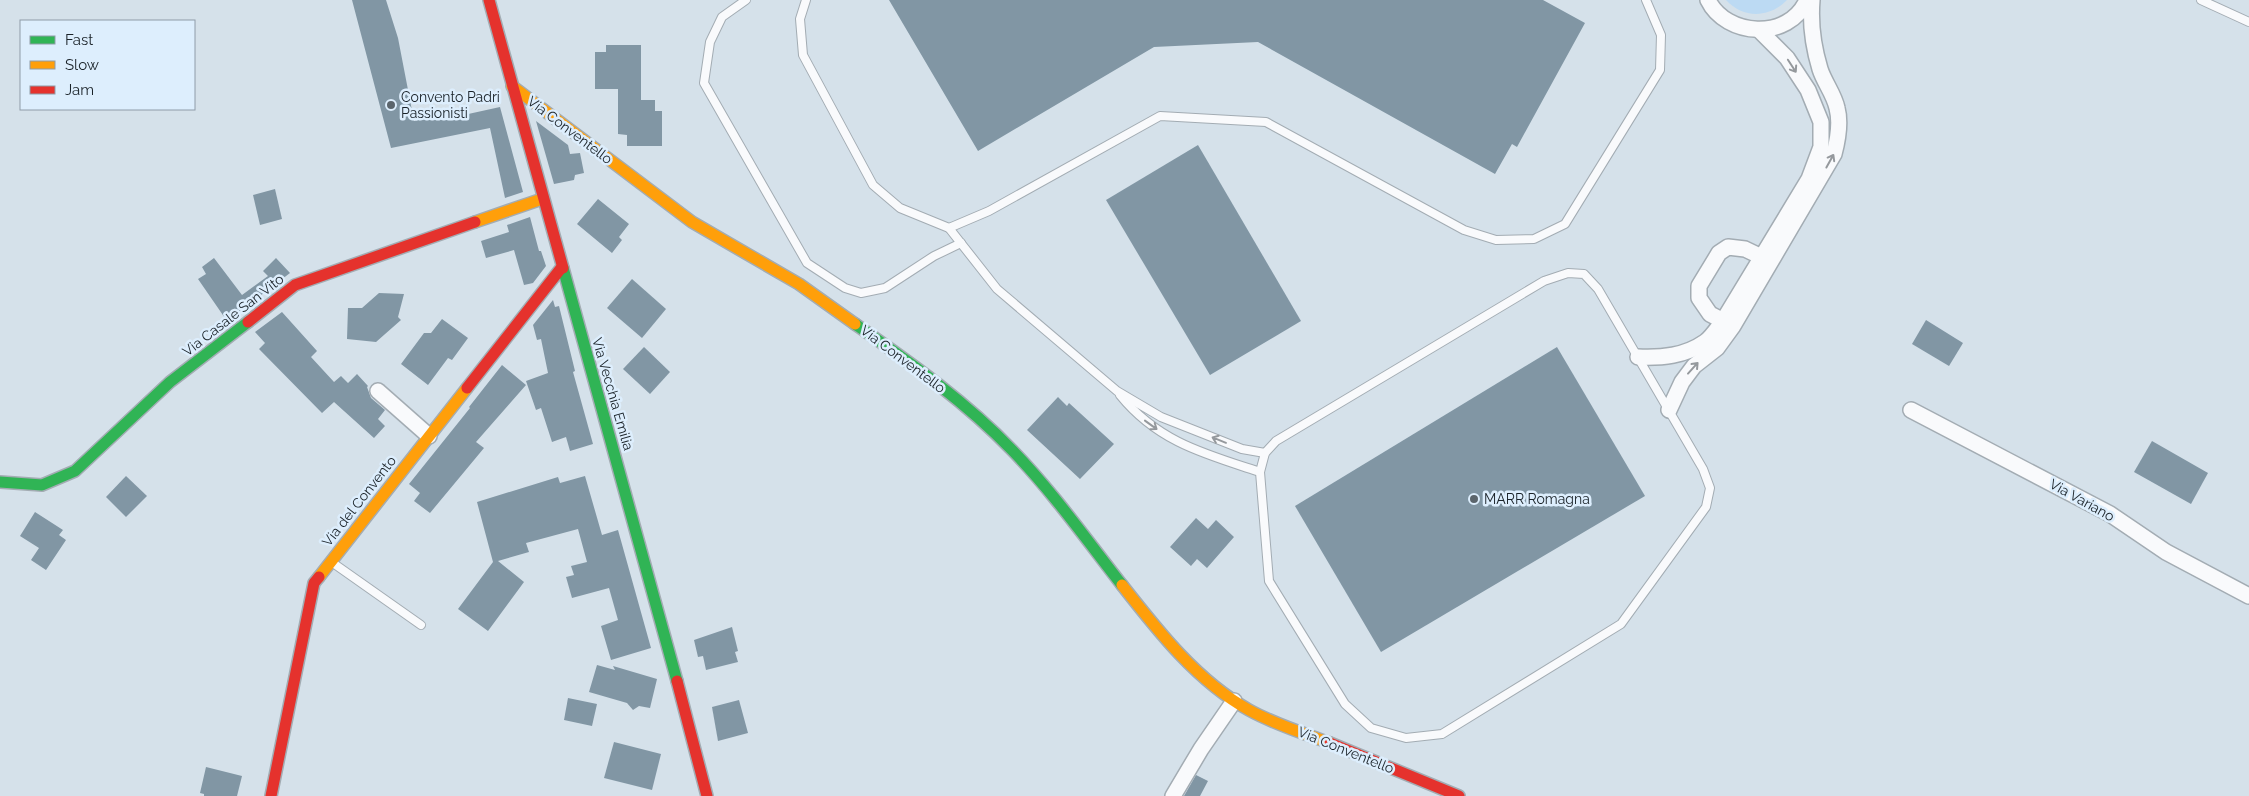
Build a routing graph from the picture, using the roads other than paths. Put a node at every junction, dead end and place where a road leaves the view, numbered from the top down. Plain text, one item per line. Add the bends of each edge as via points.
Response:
1 (489, 0) edge
2 (746, 0) edge
3 (806, 0) edge
4 (1646, 0) edge
5 (1708, 0) edge
6 (1807, 0) edge
7 (1812, 0) edge
8 (2201, 0) edge
9 (2249, 22) edge
10 (1759, 30) junction
11 (512, 86) junction
12 (542, 199) junction
13 (949, 228) junction
14 (960, 243) junction
15 (1767, 259) junction
16 (562, 267) junction
17 (1728, 324) junction
18 (1638, 357) junction
19 (378, 391) dead end
20 (1117, 391) junction
21 (1669, 410) junction
22 (1911, 410) dead end
23 (429, 436) junction
24 (1265, 453) junction
25 (1260, 472) junction
26 (0, 482) edge
27 (331, 562) junction
28 (2249, 596) edge
29 (421, 625) dead end
30 (1234, 701) junction
31 (271, 796) edge
32 (707, 796) edge
33 (1173, 796) edge
34 (1459, 796) edge

1 - 11 street, Via Vecchia Emilia
2 - 14 lane via 722,17 710,42 704,83 807,262 845,288 861,293 885,288
3 - 13 lane via 800,20 803,54 874,185 900,208
4 - 13 lane via 1661,35 1660,70 1565,224 1534,239 1496,240 1464,230 1266,122 1160,116 989,210
5 - 10 street via 1724,19 1741,28
6 - 10 street via 1793,18 1777,27
15 -> 7 street via 1834,154 1839,134 1837,108 1814,46 1810,18
8 - 9 lane
10 -> 15 street via 1787,58 1808,90 1821,122 1821,147 1809,179
11 - 12 street, Via Vecchia Emilia
11 - 30 street, Via Conventello via 692,222 799,284 949,393 1010,449 1061,506 1160,634 1221,693
12 - 16 street, Via Vecchia Emilia
12 - 26 street, Via Casale San Vito via 295,285 170,382 75,471 42,485
13 - 14 lane
14 - 20 lane via 997,290
15 - 17 street
15 - 17 street via 1745,249 1728,247 1719,253 1699,286 1699,298 1710,314
16 - 23 street, Via del Convento
16 - 32 street, Via Vecchia Emilia
17 - 18 street via 1681,354
21 -> 17 street via 1682,382 1694,366 1717,348
18 - 21 lane
18 - 24 lane via 1598,289 1584,274 1568,273 1544,281 1276,441
19 - 23 street
24 -> 20 lane via 1242,449 1162,417
20 -> 25 lane via 1135,414 1171,440
21 - 25 lane via 1703,469 1710,488 1706,507 1621,624 1442,734 1406,738 1371,728 1345,704 1269,581
22 - 28 street, Via Variano via 2110,514 2166,552
23 - 27 street, Via del Convento
24 - 25 lane
27 - 29 lane
27 - 31 street, Via del Convento via 314,583
30 - 33 street
30 - 34 street, Via Conventello via 1250,711

